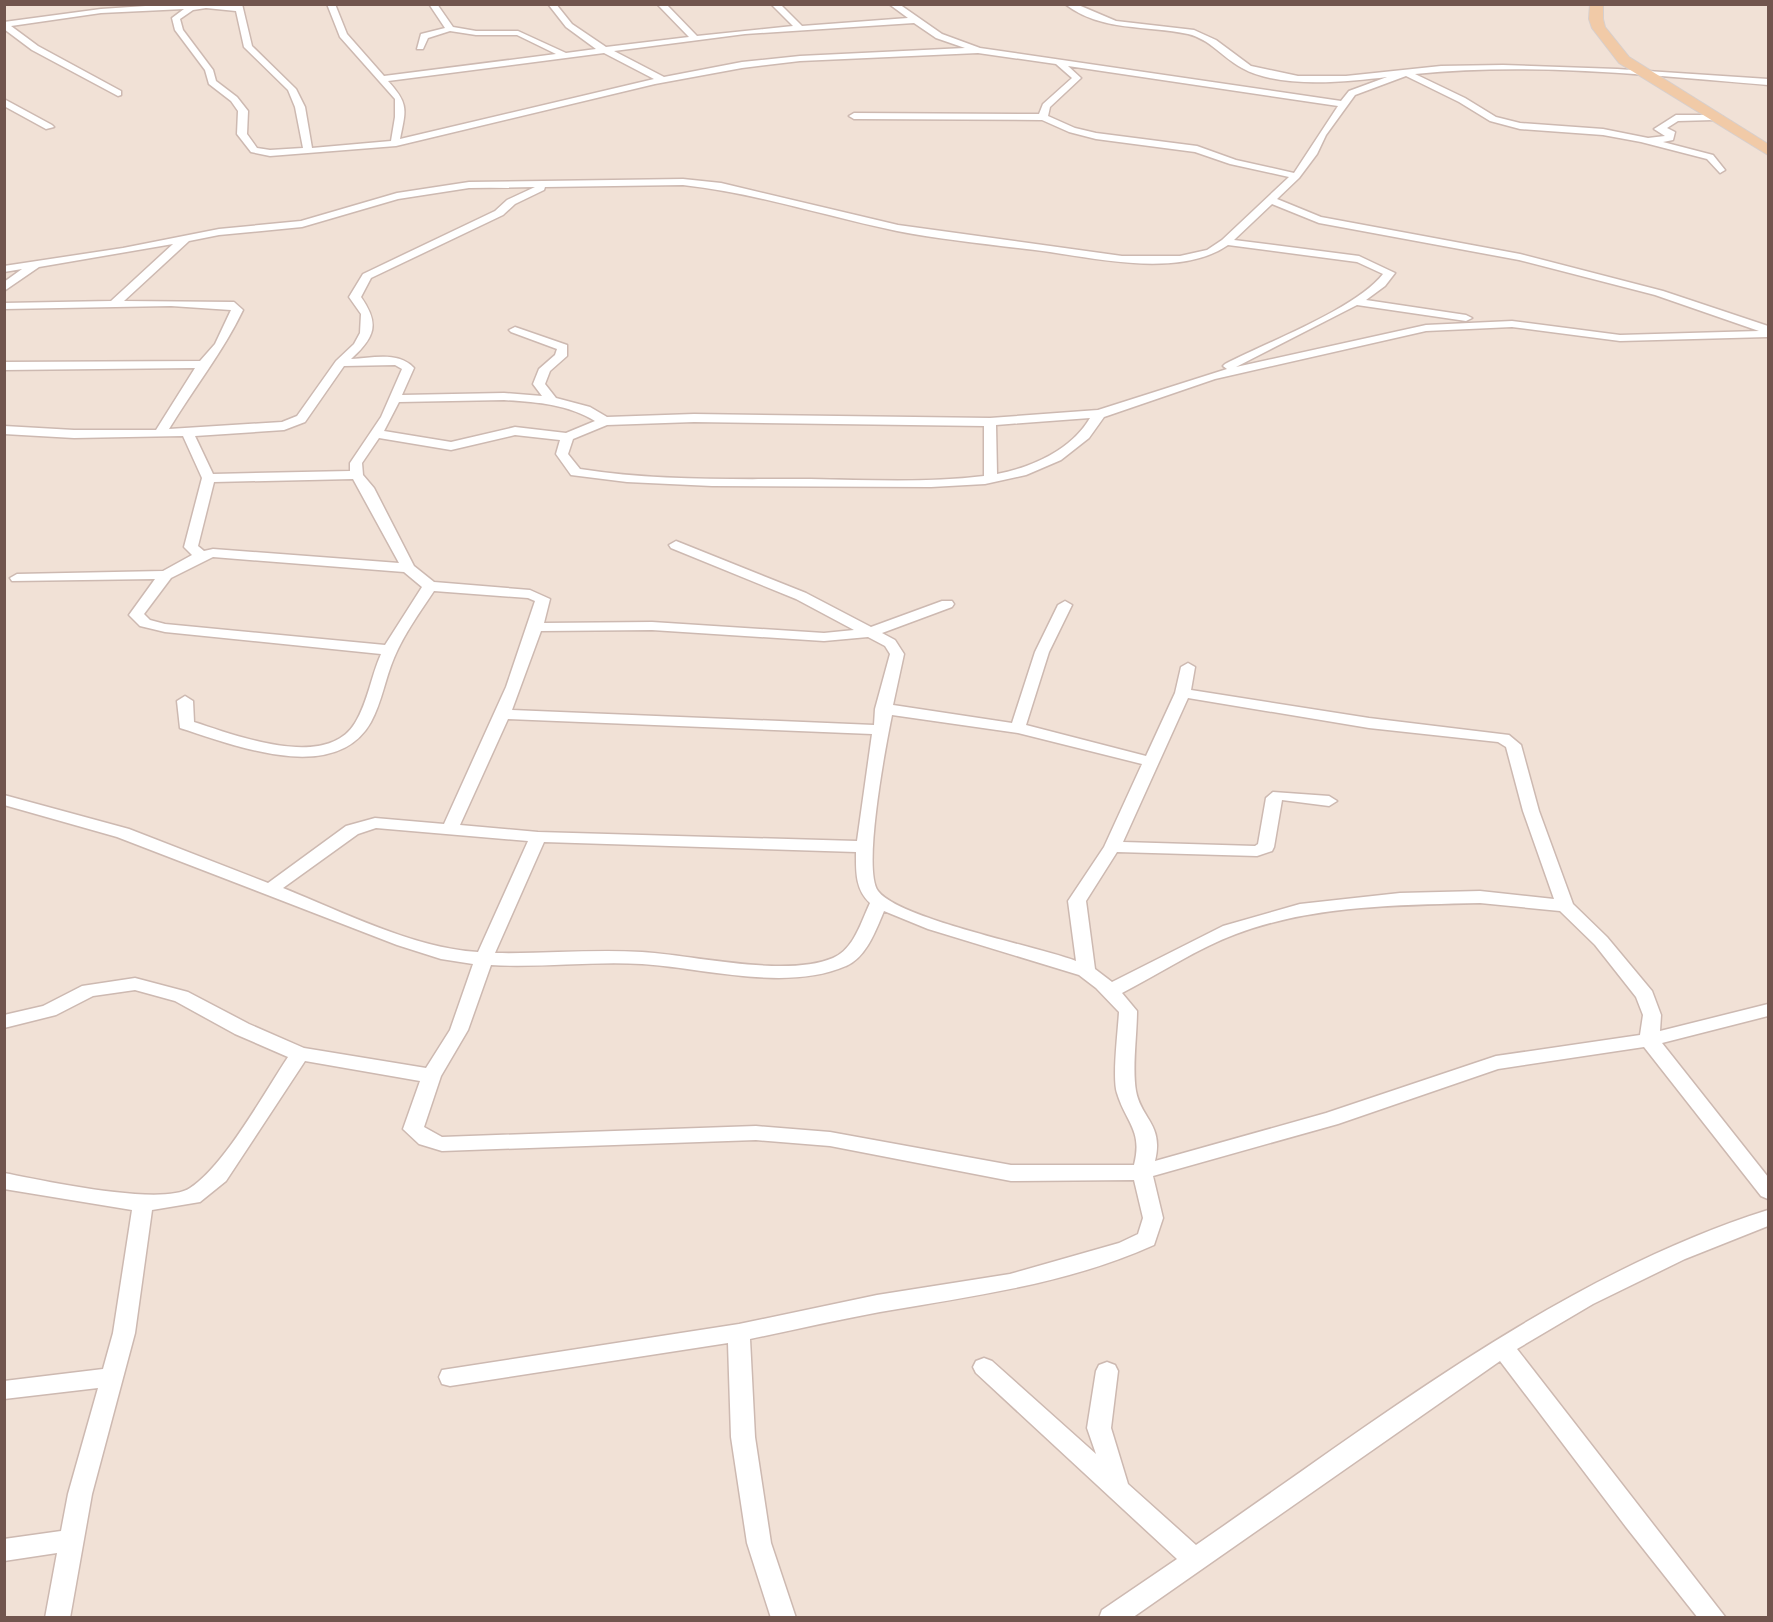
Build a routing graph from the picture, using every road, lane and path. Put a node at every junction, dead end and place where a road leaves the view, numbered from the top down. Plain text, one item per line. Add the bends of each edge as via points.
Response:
1 (331, 4) edge
2 (433, 4) edge
3 (552, 4) edge
4 (661, 4) edge
5 (775, 4) edge
6 (893, 4) edge
7 (1069, 4) edge
8 (1597, 4) edge
9 (201, 5) edge
10 (238, 7) edge
11 (917, 20) junction
12 (4, 25) edge
13 (450, 29) junction
14 (801, 29) junction
15 (694, 38) junction
16 (420, 46) dead end
17 (978, 50) junction
18 (605, 51) junction
19 (563, 54) junction
20 (1057, 63) junction
21 (1406, 73) junction
22 (1644, 73) junction
23 (381, 79) junction
24 (663, 80) junction
25 (1768, 82) edge
26 (118, 93) dead end
27 (4, 102) edge
28 (1342, 104) junction
29 (854, 116) dead end
30 (1043, 117) junction
31 (1713, 117) junction
32 (49, 127) dead end
33 (1642, 139) junction
34 (395, 143) junction
35 (308, 149) junction
36 (1768, 150) edge
37 (1720, 170) dead end
38 (1296, 176) junction
39 (548, 186) junction
40 (1271, 200) junction
41 (185, 238) junction
42 (1226, 242) junction
43 (38, 263) junction
44 (4, 269) edge
45 (4, 288) edge
46 (1357, 302) junction
47 (114, 304) junction
48 (4, 306) edge
49 (1739, 320) junction
50 (1512, 324) junction
51 (514, 330) dead end
52 (1768, 332) edge
53 (1744, 335) junction
54 (339, 363) junction
55 (203, 364) junction
56 (7, 370) edge
57 (1212, 376) junction
58 (394, 399) junction
59 (553, 402) junction
60 (1099, 414) junction
61 (605, 421) junction
62 (990, 422) junction
63 (4, 430) edge
64 (161, 432) junction
65 (188, 433) junction
66 (375, 433) junction
67 (567, 437) junction
68 (357, 475) junction
69 (208, 478) junction
70 (991, 478) junction
71 (676, 545) dead end
72 (201, 556) junction
73 (408, 568) junction
74 (166, 575) junction
75 (17, 578) dead end
76 (430, 586) junction
77 (947, 604) dead end
78 (1065, 605) dead end
79 (536, 627) junction
80 (869, 633) junction
81 (390, 650) junction
82 (1188, 667) dead end
83 (1183, 693) junction
84 (184, 701) dead end
85 (883, 709) junction
86 (501, 714) junction
87 (1018, 727) junction
88 (880, 730) junction
89 (1150, 762) junction
90 (4, 800) edge
91 (1329, 801) dead end
92 (449, 830) junction
93 (538, 837) junction
94 (1112, 847) junction
95 (865, 848) junction
96 (272, 888) junction
97 (879, 903) junction
98 (1565, 906) junction
99 (484, 958) junction
100 (1086, 971) junction
101 (1110, 992) junction
102 (1768, 1010) edge
103 (4, 1022) edge
104 (1649, 1040) junction
105 (300, 1054) junction
106 (431, 1076) junction
107 (1142, 1172) junction
108 (4, 1181) edge
109 (1768, 1191) edge
110 (143, 1204) junction
111 (1768, 1218) edge
112 (739, 1333) junction
113 (1502, 1347) junction
114 (984, 1367) dead end
115 (1107, 1371) dead end
116 (112, 1377) junction
117 (450, 1377) dead end
118 (4, 1390) edge
119 (1117, 1487) junction
120 (72, 1540) junction
121 (4, 1551) edge
122 (1195, 1560) junction
123 (57, 1617) edge
124 (784, 1617) edge
125 (1111, 1617) edge
126 (1714, 1617) edge

1 - 23 street via 343,35
2 - 13 street
3 - 18 street via 555,16
4 - 15 street
5 - 14 street
6 - 11 street
7 - 21 street via 1087,16 1107,22 1203,35 1245,66 1274,75 1323,79
8 - 22 main road via 1596,19 1608,43
9 - 10 street
9 - 12 street via 101,11
9 - 35 street via 176,18 179,30 209,70 212,82 243,111 242,134 254,150 262,152
10 - 35 street via 248,47 292,89 300,107
11 - 14 street
11 - 17 street via 939,36
12 - 26 street via 35,48
13 - 16 street via 424,36
13 - 19 street via 518,33
14 - 15 street
15 - 18 street
17 - 20 street
17 - 24 street via 781,60
18 - 19 street
18 - 24 street
19 - 23 street
20 - 28 street
20 - 30 street via 1077,78 1046,106
21 - 22 street via 1510,67
21 - 28 street via 1362,87
21 - 33 street via 1493,119 1520,126
22 - 25 street
22 - 31 main road
23 - 34 street via 399,99
24 - 34 street
27 - 32 street
28 - 38 street
29 - 30 street via 950,116 974,120
30 - 38 street via 1096,136 1197,149 1233,162
31 - 33 street via 1676,118 1659,129 1670,132 1670,138
31 - 36 main road
33 - 37 street via 1710,158
34 - 35 street
38 - 40 street
39 - 41 street via 469,185 397,196 302,224
39 - 42 street via 705,184 898,228 1122,259 1180,260 1210,253
39 - 54 street via 367,276 355,297 367,314 366,333 359,346
40 - 42 street
40 - 49 street via 1319,220 1520,257 1659,293
41 - 43 street
41 - 47 street
42 - 46 street via 1359,259 1390,273 1387,280
43 - 44 street
43 - 45 street
46 - 50 street
46 - 57 street
47 - 48 street
47 - 55 street via 234,305 237,310 220,345
49 - 52 street
49 - 53 street
50 - 53 street via 1620,338
50 - 57 street via 1426,328
51 - 59 street via 563,347 561,356 545,369 539,384
52 - 53 street
54 - 58 street via 406,364 408,368
54 - 65 street via 295,423
55 - 56 street
55 - 64 street
57 - 60 street
58 - 59 street via 491,396
58 - 66 street
59 - 61 street via 592,411
60 - 62 street
60 - 70 street via 1090,432 1074,448 1020,472
61 - 62 street via 694,418
61 - 67 street
62 - 70 street
63 - 64 street
64 - 65 street
65 - 69 street
66 - 67 street via 451,446 515,431
66 - 68 street via 356,463
67 - 70 street via 562,454 576,472 618,479 962,484
68 - 69 street
68 - 73 street
69 - 72 street via 191,546
71 - 80 street via 801,596
72 - 73 street via 213,553
72 - 74 street
73 - 76 street
74 - 75 street
74 - 81 street via 136,615 145,623
76 - 79 street via 537,596 543,599
76 - 81 street
77 - 80 street
78 - 87 street via 1042,652
79 - 80 street via 652,626 824,637
79 - 86 street
80 - 85 street via 890,643 897,654
81 - 84 street via 365,719 346,743 321,751 283,751 186,725
82 - 83 street
83 - 89 street
83 - 98 street via 1369,723 1503,738 1513,745 1531,811
85 - 87 street
85 - 88 street
86 - 88 street
86 - 92 street
87 - 89 street
88 - 95 street
89 - 94 street
90 - 96 street via 123,833
91 - 94 street via 1280,795 1274,798 1266,847 1257,851
92 - 93 street
92 - 96 street via 362,825
93 - 95 street
93 - 99 street
94 - 100 street via 1077,901
95 - 97 street via 863,877 869,893
96 - 99 street via 403,941 446,954
97 - 99 street via 853,955 815,970 639,958
97 - 100 street
98 - 101 street via 1480,897 1400,899 1300,910 1229,930
98 - 104 street via 1601,941 1645,995 1652,1015
99 - 106 street via 459,1030
100 - 101 street
101 - 107 street via 1128,1011 1126,1092 1145,1130 1148,1148
102 - 104 street
103 - 105 street via 49,1011 89,990 135,984 181,996
104 - 107 street via 1496,1063 1331,1119
104 - 109 street
105 - 106 street
105 - 110 street via 219,1176 193,1197
106 - 107 street via 413,1129 442,1144 756,1133 830,1139 1011,1173
107 - 112 street via 1153,1218 1147,1239 1125,1249 1010,1281
108 - 110 street
110 - 116 street via 124,1334
111 - 113 street via 1668,1258 1585,1298
112 - 117 street
112 - 124 street via 743,1437 759,1543
113 - 122 street
113 - 126 street via 1634,1520
114 - 119 street
115 - 119 street via 1099,1428
116 - 118 street
116 - 120 street via 80,1494
119 - 122 street
120 - 121 street
120 - 123 street
122 - 125 street

